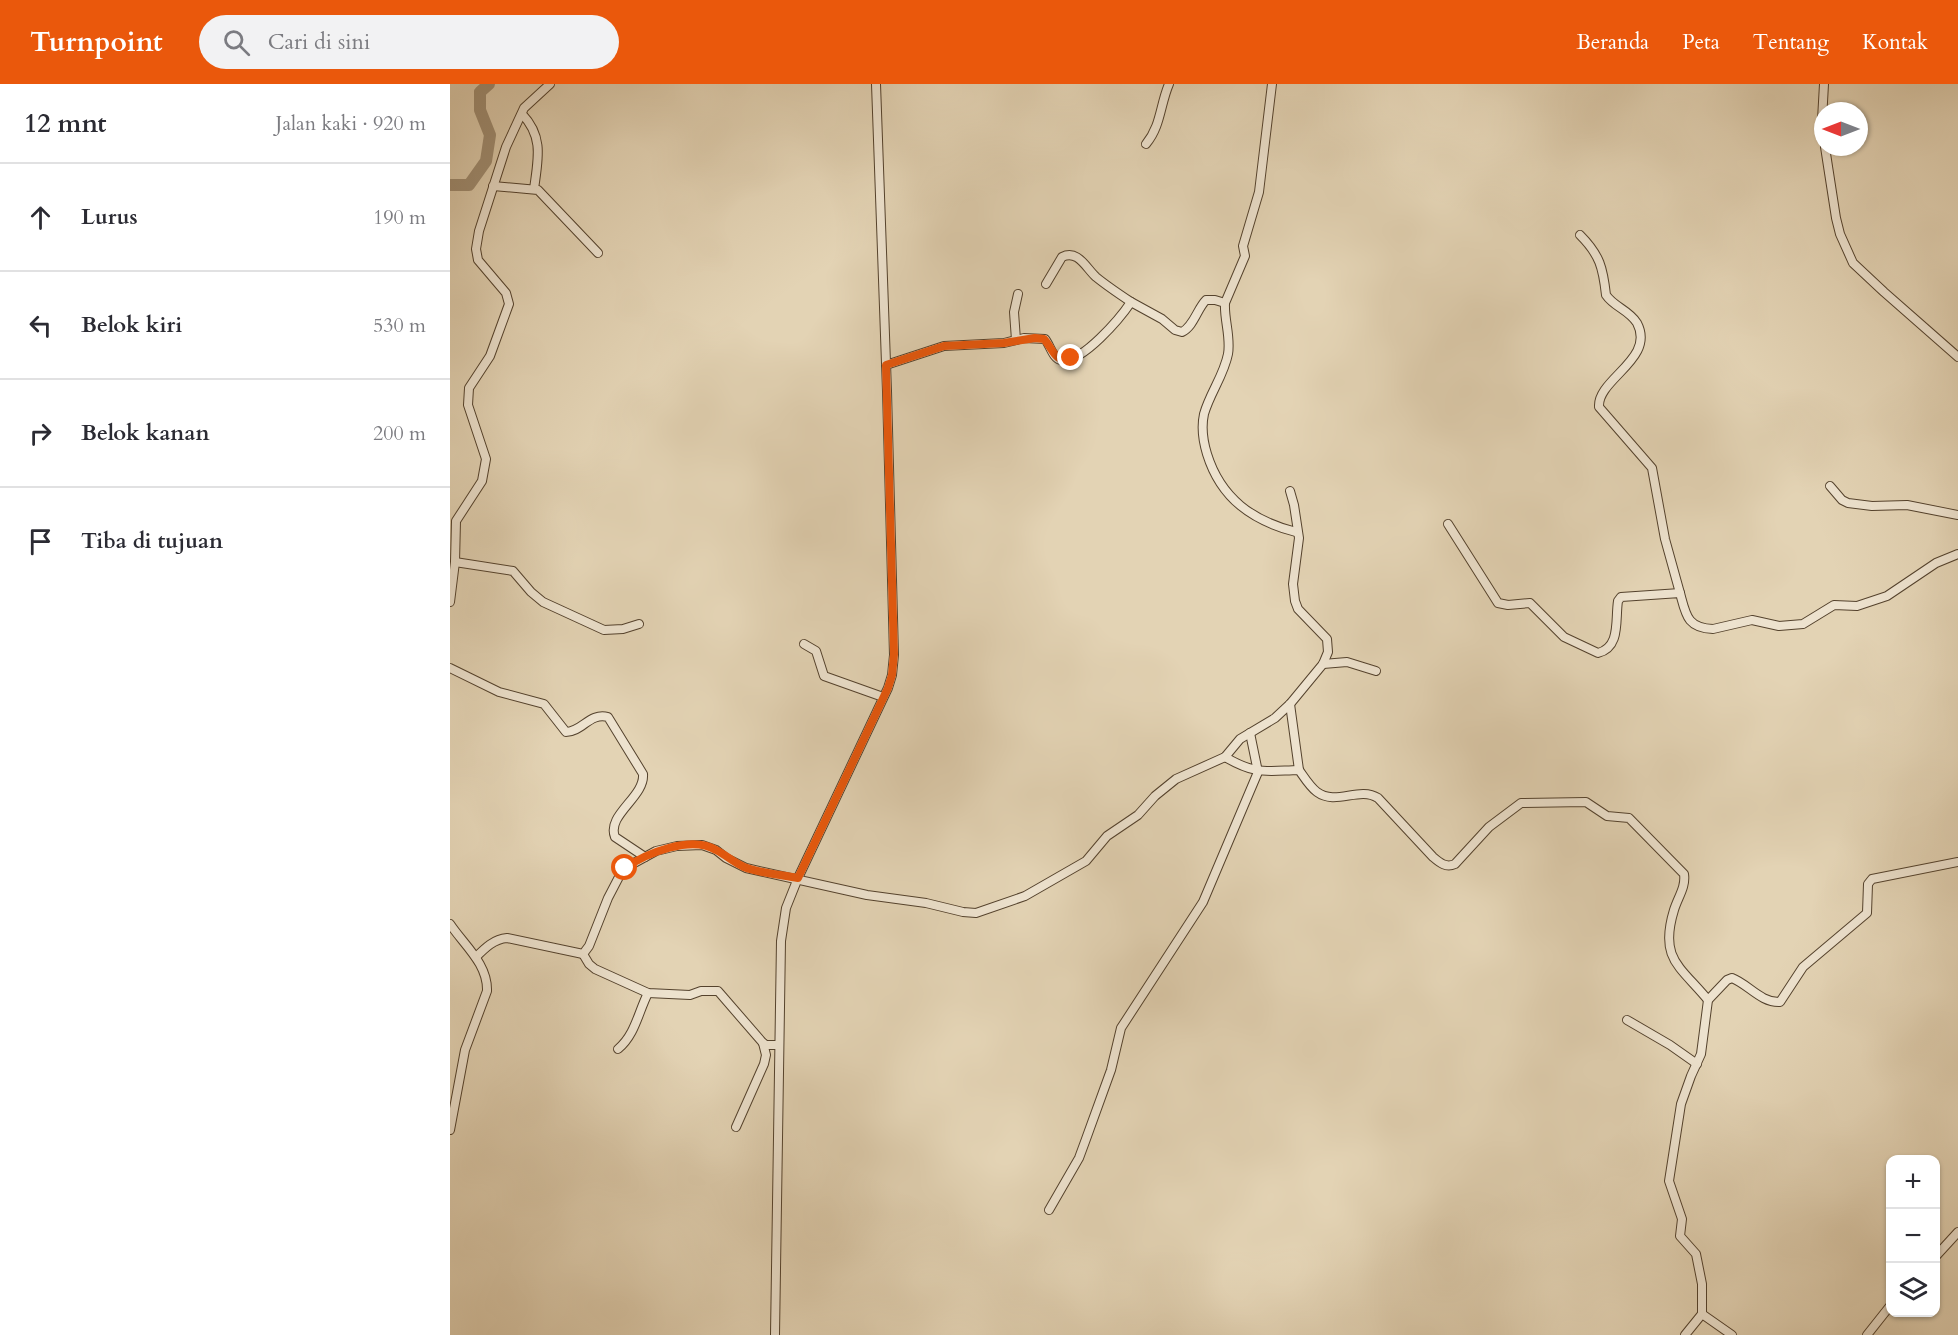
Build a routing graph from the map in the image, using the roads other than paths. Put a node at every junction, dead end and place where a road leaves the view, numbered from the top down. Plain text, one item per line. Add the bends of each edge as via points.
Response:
1 (550, 84) edge
2 (876, 84) edge
3 (1168, 84) edge
4 (1272, 84) edge
5 (1824, 84) edge
6 (1823, 102) edge
7 (522, 114) junction
8 (1146, 144) dead end
9 (1826, 156) edge
10 (493, 186) junction
11 (534, 189) junction
12 (1580, 235) dead end
13 (598, 253) dead end
14 (1047, 284) dead end
15 (1018, 294) dead end
16 (1131, 302) junction
17 (1225, 303) junction
18 (1016, 340) junction
19 (1958, 357) edge
20 (886, 365) junction
21 (1830, 486) dead end
22 (1290, 491) dead end
23 (1958, 515) edge
24 (1448, 524) dead end
25 (1296, 532) junction
26 (1958, 554) edge
27 (455, 562) junction
28 (1680, 593) junction
29 (450, 602) edge
30 (639, 624) dead end
31 (804, 644) dead end
32 (1323, 664) junction
33 (450, 668) edge
34 (1376, 671) dead end
35 (883, 697) junction
36 (1290, 704) junction
37 (1250, 733) junction
38 (1226, 757) junction
39 (1299, 770) junction
40 (1258, 772) junction
41 (645, 856) junction
42 (1958, 862) edge
43 (798, 878) junction
44 (450, 924) edge
45 (583, 954) junction
46 (476, 957) junction
47 (648, 993) junction
48 (1707, 1000) junction
49 (1627, 1020) dead end
50 (764, 1043) junction
51 (779, 1045) junction
52 (618, 1049) dead end
53 (1697, 1064) junction
54 (736, 1127) dead end
55 (450, 1130) edge
56 (1050, 1210) dead end
57 (1958, 1232) edge
58 (1940, 1251) edge
59 (1886, 1311) edge
60 (1702, 1314) junction
61 (775, 1335) edge
62 (1685, 1335) edge
63 (1732, 1335) edge
64 (1867, 1335) edge

1 - 7 street
2 - 20 street
3 - 8 street via 1158,126
4 - 17 street via 1259,192 1243,246 1245,256
5 - 6 street
7 - 10 street
7 - 11 street via 535,131 538,160
9 - 19 street via 1836,219 1853,262
10 - 11 street
10 - 27 street via 479,231 477,255 506,293 509,304 490,356 469,388 468,405 486,459 482,481 456,521
11 - 13 street
12 - 28 street via 1602,265 1608,298 1633,318 1639,330 1634,356 1603,392 1599,407 1652,468
14 - 16 street via 1066,254 1085,263 1095,276
15 - 18 street via 1014,312
16 - 17 street via 1182,332 1206,300
16 - 18 street via 1101,339 1066,360 1055,356 1041,338
17 - 25 street via 1228,350 1204,416 1207,454 1218,480 1244,509 1268,523
18 - 20 street via 944,346
20 - 35 street via 894,654 892,675
21 - 23 street via 1848,503 1872,507 1907,505
22 - 25 street
24 - 28 street via 1498,603 1530,603 1564,637 1595,652 1612,645 1619,599
25 - 32 street via 1299,538 1294,598 1298,609 1327,639 1329,646
26 - 28 street via 1936,563 1887,596 1857,606 1834,605 1811,621 1794,626 1756,620 1713,629 1699,627 1689,621
27 - 29 street
27 - 30 street via 513,571 543,602 604,630
31 - 35 street via 816,651 824,676
32 - 34 street via 1347,662
32 - 36 street
33 - 41 street via 499,692 544,704 566,732 594,717 608,717 643,774 641,787 616,821 614,834
35 - 43 street
36 - 37 street
36 - 39 street
37 - 38 street via 1237,741
37 - 40 street
38 - 40 street
38 - 43 street via 1176,780 1138,815 1107,836 1086,861 1025,896 995,908 963,912
39 - 40 street
39 - 48 street via 1322,795 1365,793 1378,798 1433,857 1448,866 1455,864 1490,827 1521,803 1586,802 1607,816 1629,818 1684,874 1669,950
40 - 56 street via 1203,902 1121,1028 1079,1158
41 - 43 street via 677,846 702,844 746,868
41 - 45 street via 620,875
42 - 48 street via 1872,879 1867,913 1803,968 1780,1002 1759,995 1732,978
43 - 51 street via 786,908 781,941
44 - 46 street
45 - 46 street via 500,938
45 - 47 street via 595,969
46 - 55 street via 486,974 487,991 465,1050
47 - 50 street via 690,995 703,990 718,991
47 - 52 street via 630,1036
48 - 53 street
49 - 53 street
50 - 51 street
50 - 54 street via 764,1064
51 - 61 street
53 - 60 street via 1681,1104 1669,1185 1681,1214 1680,1236 1693,1249 1699,1265
57 - 58 street
59 - 64 street
60 - 62 street
60 - 63 street

